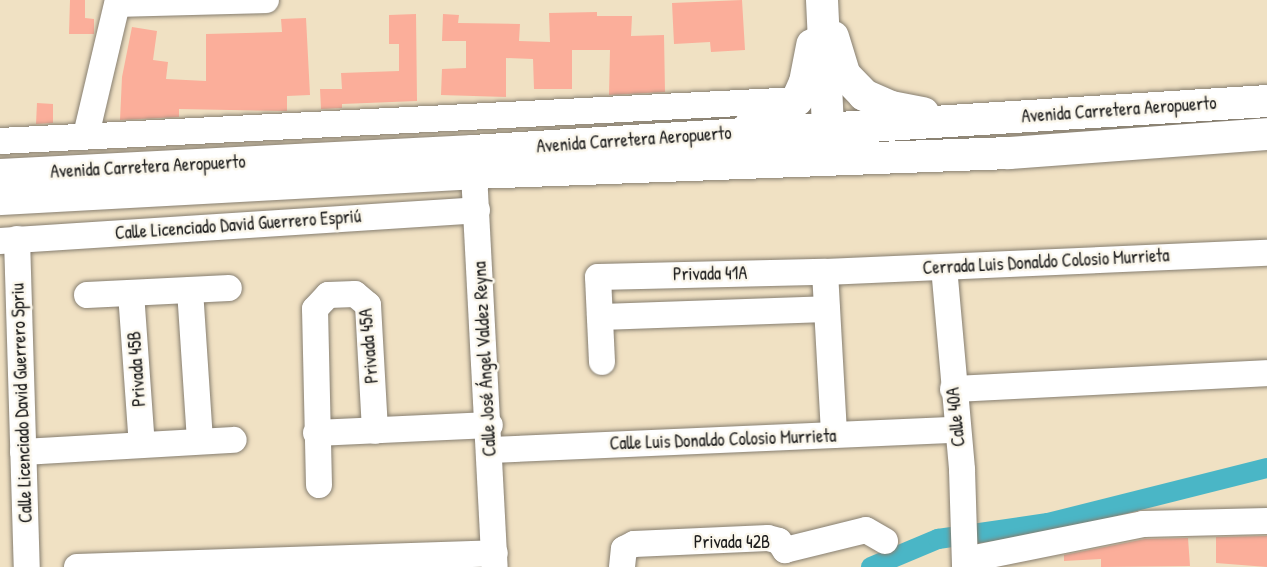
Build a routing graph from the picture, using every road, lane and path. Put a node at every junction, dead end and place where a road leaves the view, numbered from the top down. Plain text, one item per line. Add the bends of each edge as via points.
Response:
1 (266, 0) edge
2 (822, 0) edge
3 (118, 2) edge
4 (797, 100) junction
5 (1267, 101) edge
6 (984, 120) junction
7 (828, 128) junction
8 (1267, 134) edge
9 (86, 135) junction
10 (688, 136) junction
11 (1210, 140) junction
12 (0, 141) edge
13 (1267, 142) edge
14 (960, 154) junction
15 (474, 162) junction
16 (0, 175) edge
17 (0, 199) edge
18 (477, 210) junction
19 (9, 240) edge
20 (1267, 253) edge
21 (944, 267) junction
22 (825, 272) junction
23 (230, 288) dead end
24 (190, 290) junction
25 (131, 293) junction
26 (87, 295) dead end
27 (827, 309) junction
28 (600, 317) junction
29 (602, 362) dead end
30 (1267, 373) edge
31 (953, 389) junction
32 (956, 430) junction
33 (375, 431) junction
34 (316, 433) junction
35 (834, 435) junction
36 (490, 437) junction
37 (234, 440) dead end
38 (200, 441) junction
39 (142, 445) junction
40 (23, 452) junction
41 (319, 485) dead end
42 (1267, 521) edge
43 (885, 541) dead end
44 (965, 558) edge
45 (782, 559) edge
46 (495, 560) edge
47 (27, 567) edge
48 (77, 567) edge
49 (622, 567) edge

1 - 3 street
2 - 4 main road via 806,82
2 - 6 main road via 841,66 864,95 891,107
2 - 7 main road
3 - 9 street
4 - 9 street
4 - 10 main road via 770,120
5 - 6 main road, Avenida Carretera Aeropuerto
6 - 7 main road, Avenida Carretera Aeropuerto
7 - 10 main road, Avenida Carretera Aeropuerto
7 - 14 main road via 847,137
8 - 11 main road, Avenida Carretera Aeropuerto
9 - 12 street
10 - 15 main road, Avenida Carretera Aeropuerto
11 - 13 main road
11 - 14 main road, Avenida Carretera Aeropuerto
14 - 15 main road, Avenida Carretera Aeropuerto
15 - 16 main road, Avenida Carretera Aeropuerto
15 - 17 main road, Avenida Carretera Aeropuerto
15 - 18 street, Calle José Ángel Valdez Reyna
18 - 19 street, Calle Licenciado David Guerrero Espriú
18 - 36 street, Calle José Ángel Valdez Reyna
19 - 40 street, Calle Licenciado David Guerrero Spriu
20 - 21 street, Cerrada Luis Donaldo Colosio Murrieta
21 - 22 street, Cerrada Luis Donaldo Colosio Murrieta
21 - 31 street, Calle 40A
22 - 27 street
22 - 28 street, Privada 41A via 598,277
23 - 24 street
24 - 25 street
24 - 38 street
25 - 26 street
25 - 39 street, Privada 45B
27 - 28 street
27 - 35 street
28 - 29 street, Privada 41A
30 - 31 street
31 - 32 street, Calle 40A
32 - 35 street, Calle Luis Donaldo Colosio Murrieta
32 - 44 street, Calle 40A
33 - 34 street
33 - 34 street, Privada 45A via 368,305 355,294 328,295 315,309
33 - 36 street
34 - 41 street, Privada 45A
35 - 36 street, Calle Luis Donaldo Colosio Murrieta
36 - 46 street, Calle José Ángel Valdez Reyna
37 - 38 street
38 - 39 street
39 - 40 street
40 - 47 street, Calle Licenciado David Guerrero Spriu
42 - 44 street via 1143,524
43 - 45 street, Privada 42B via 866,530
45 - 49 street, Privada 42B via 779,541 768,538 634,544 624,549
46 - 48 street

